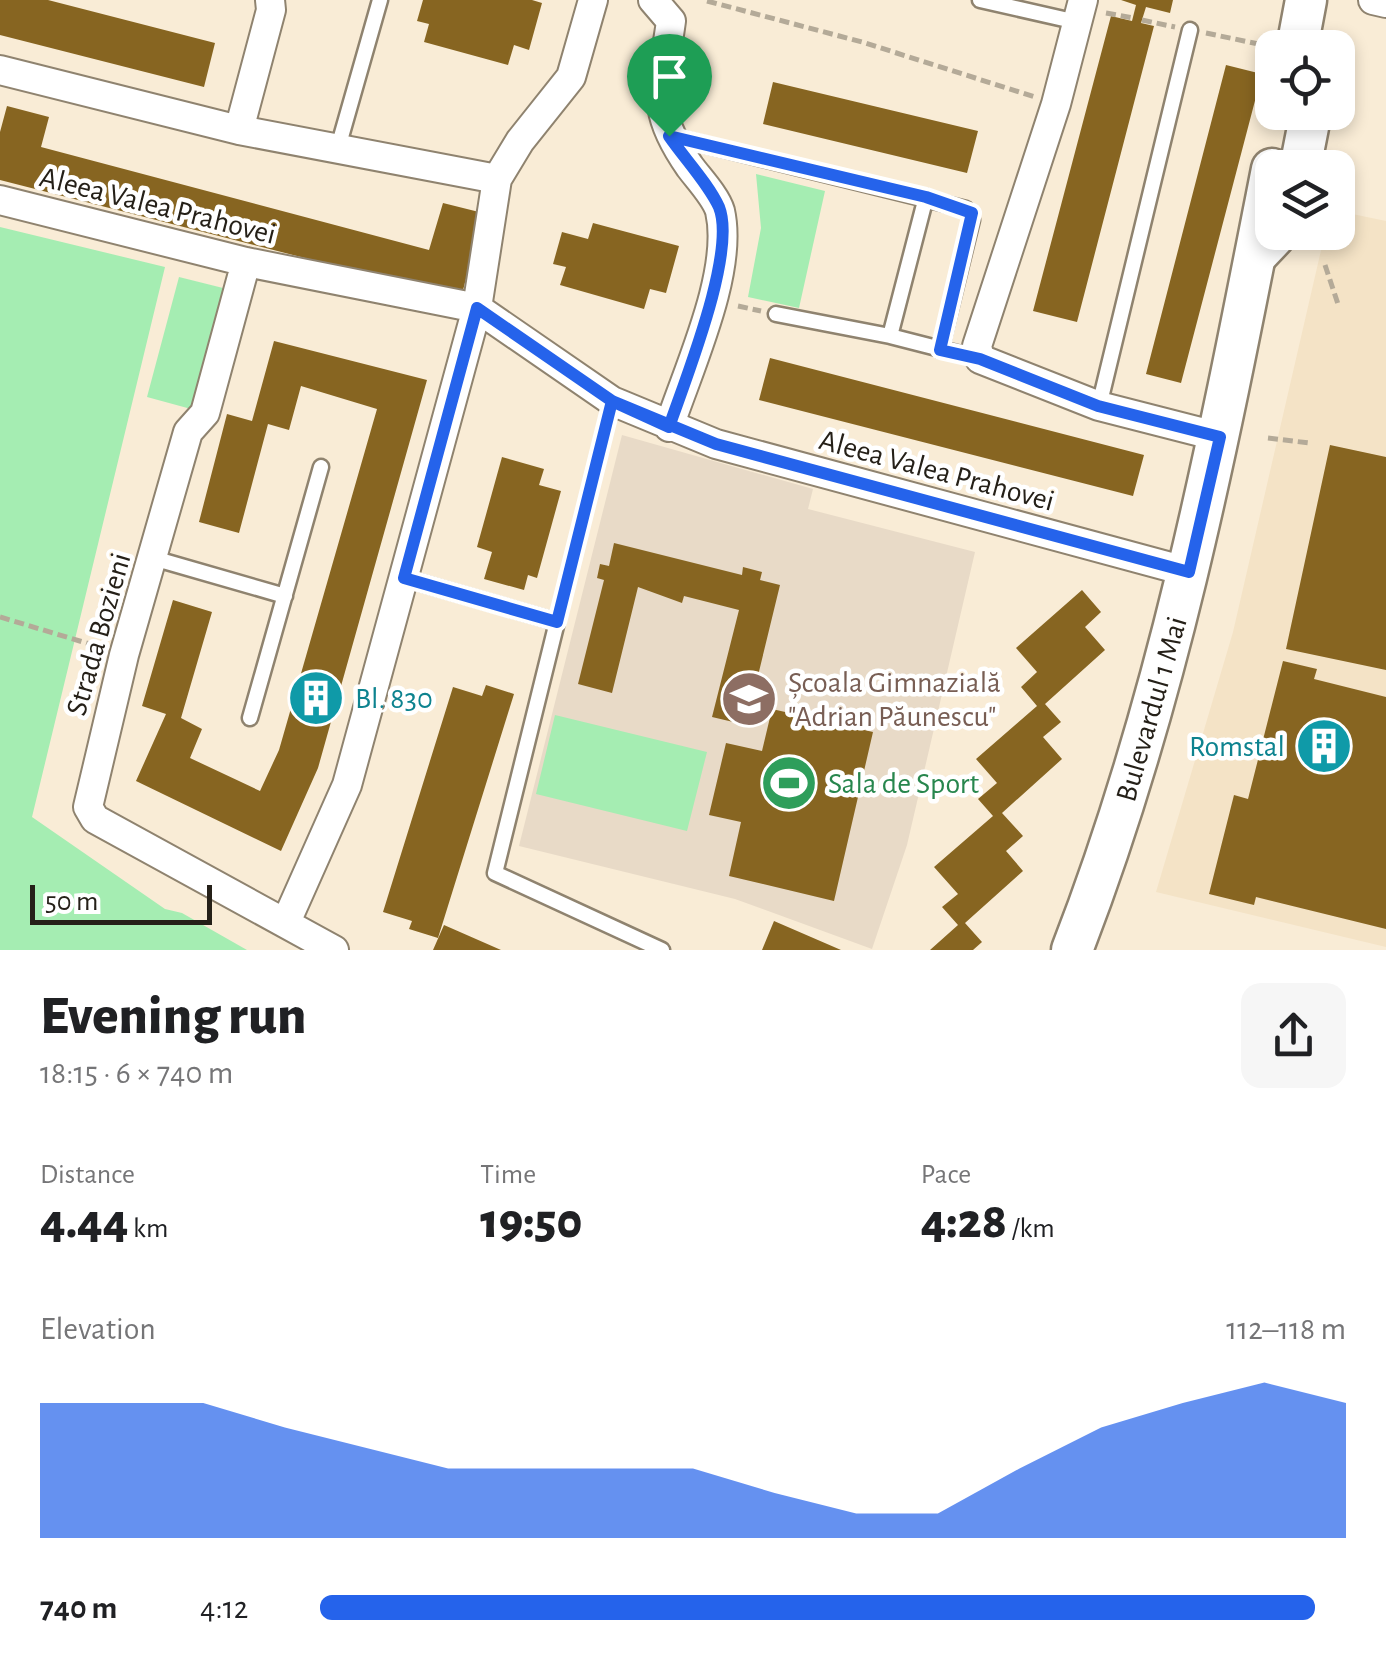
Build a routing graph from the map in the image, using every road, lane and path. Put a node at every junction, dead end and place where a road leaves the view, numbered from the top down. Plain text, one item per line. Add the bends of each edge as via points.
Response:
1 (270, 0) edge
2 (380, 0) edge
3 (593, 0) edge
4 (653, 0) edge
5 (980, 0) edge
6 (1306, 0) edge
7 (1334, 0) edge
8 (1374, 0) edge
9 (707, 1) edge
10 (1386, 3) edge
11 (1080, 11) edge
12 (1190, 30) dead end
13 (1300, 30) edge
14 (1328, 30) edge
15 (0, 70) edge
16 (1056, 104) junction
17 (238, 130) junction
18 (669, 136) junction
19 (337, 151) junction
20 (497, 179) junction
21 (926, 197) junction
22 (0, 200) edge
23 (1261, 250) edge
24 (1270, 250) edge
25 (246, 262) junction
26 (1324, 265) dead end
27 (710, 300) junction
28 (1338, 304) dead end
29 (477, 308) junction
30 (776, 314) joint
31 (890, 336) junction
32 (940, 350) junction
33 (980, 359) junction
34 (612, 401) junction
35 (1098, 406) junction
36 (669, 427) junction
37 (1220, 437) junction
38 (1268, 438) dead end
39 (1309, 444) dead end
40 (321, 467) dead end
41 (153, 558) junction
42 (1189, 572) junction
43 (404, 578) junction
44 (285, 596) junction
45 (0, 618) edge
46 (557, 622) junction
47 (124, 654) junction
48 (250, 718) dead end
49 (286, 922) junction
50 (334, 950) edge
51 (662, 950) edge
52 (1072, 950) edge
53 (1100, 950) edge

1 - 17 street
2 - 19 lane
3 - 20 street via 571,77
4 - 18 street via 671,21 661,101
5 - 11 lane
6 - 13 main road
7 - 14 main road
8 - 10 street
9 - 16 path
11 - 16 street
12 - 35 lane
15 - 17 street
16 - 33 street via 977,346
17 - 19 street
18 - 21 lane
18 - 27 street via 720,209 722,253
19 - 20 street
20 - 29 street
21 - 31 lane
21 - 32 lane via 972,213
22 - 25 street, Aleea Valea Prahovei
23 - 37 main road, Bulevardul 1 Mai
24 - 53 main road, Bulevardul 1 Mai via 1226,520 1182,702
25 - 29 street, Aleea Valea Prahovei
25 - 41 street, Strada Bozieni via 206,413 188,432
26 - 28 path
27 - 30 path
27 - 36 street
29 - 34 street, Aleea Valea Prahovei
29 - 43 street
30 - 31 lane
31 - 32 lane
32 - 33 lane
33 - 35 street
34 - 36 street, Aleea Valea Prahovei
34 - 46 path
35 - 37 street
36 - 42 street, Aleea Valea Prahovei
37 - 42 main road, Bulevardul 1 Mai
38 - 39 path
40 - 44 lane
41 - 44 lane
41 - 47 street, Strada Bozieni
42 - 52 main road, Bulevardul 1 Mai via 1110,852
43 - 46 lane
43 - 49 street via 347,785
44 - 48 lane
45 - 47 path
46 - 51 lane via 495,874
47 - 49 street, Strada Bozieni via 89,789 95,819
49 - 50 street, Strada Bozieni

